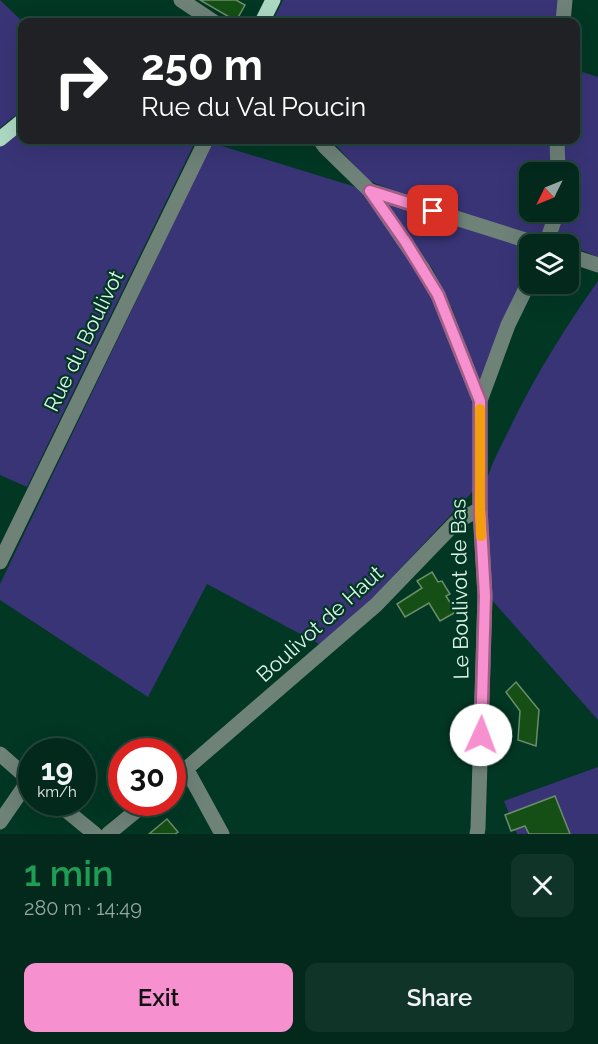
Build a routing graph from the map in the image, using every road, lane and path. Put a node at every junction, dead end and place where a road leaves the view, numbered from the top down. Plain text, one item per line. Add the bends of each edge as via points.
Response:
1 (181, 0) edge
2 (273, 0) edge
3 (565, 0) edge
4 (208, 18) edge
5 (264, 18) edge
6 (563, 18) edge
7 (18, 124) edge
8 (0, 139) edge
9 (204, 144) edge
10 (323, 144) edge
11 (557, 144) edge
12 (558, 162) edge
13 (370, 191) junction
14 (519, 238) edge
15 (579, 259) edge
16 (598, 265) edge
17 (523, 294) edge
18 (480, 401) junction
19 (480, 509) junction
20 (0, 562) edge
21 (0, 754) edge
22 (18, 770) edge
23 (186, 770) joint
24 (18, 797) edge
25 (73, 816) edge
26 (130, 816) edge
27 (0, 822) edge
28 (95, 834) edge
29 (108, 834) edge
30 (222, 834) edge
31 (477, 834) edge

1 - 4 street
2 - 5 main road
3 - 6 street
7 - 8 main road
9 - 20 street, Rue du Boulivot
10 - 13 street, Le Boulivot de Bas
11 - 12 street
13 - 14 street
13 - 18 street, Le Boulivot de Bas via 438,295
15 - 16 street
17 - 18 street
18 - 19 street, Le Boulivot de Bas
19 - 23 street, Boulivot de Haut via 456,522 376,605
19 - 31 street, Le Boulivot de Bas via 485,596
21 - 22 street
23 - 30 street
24 - 27 street
25 - 28 street
26 - 29 street

